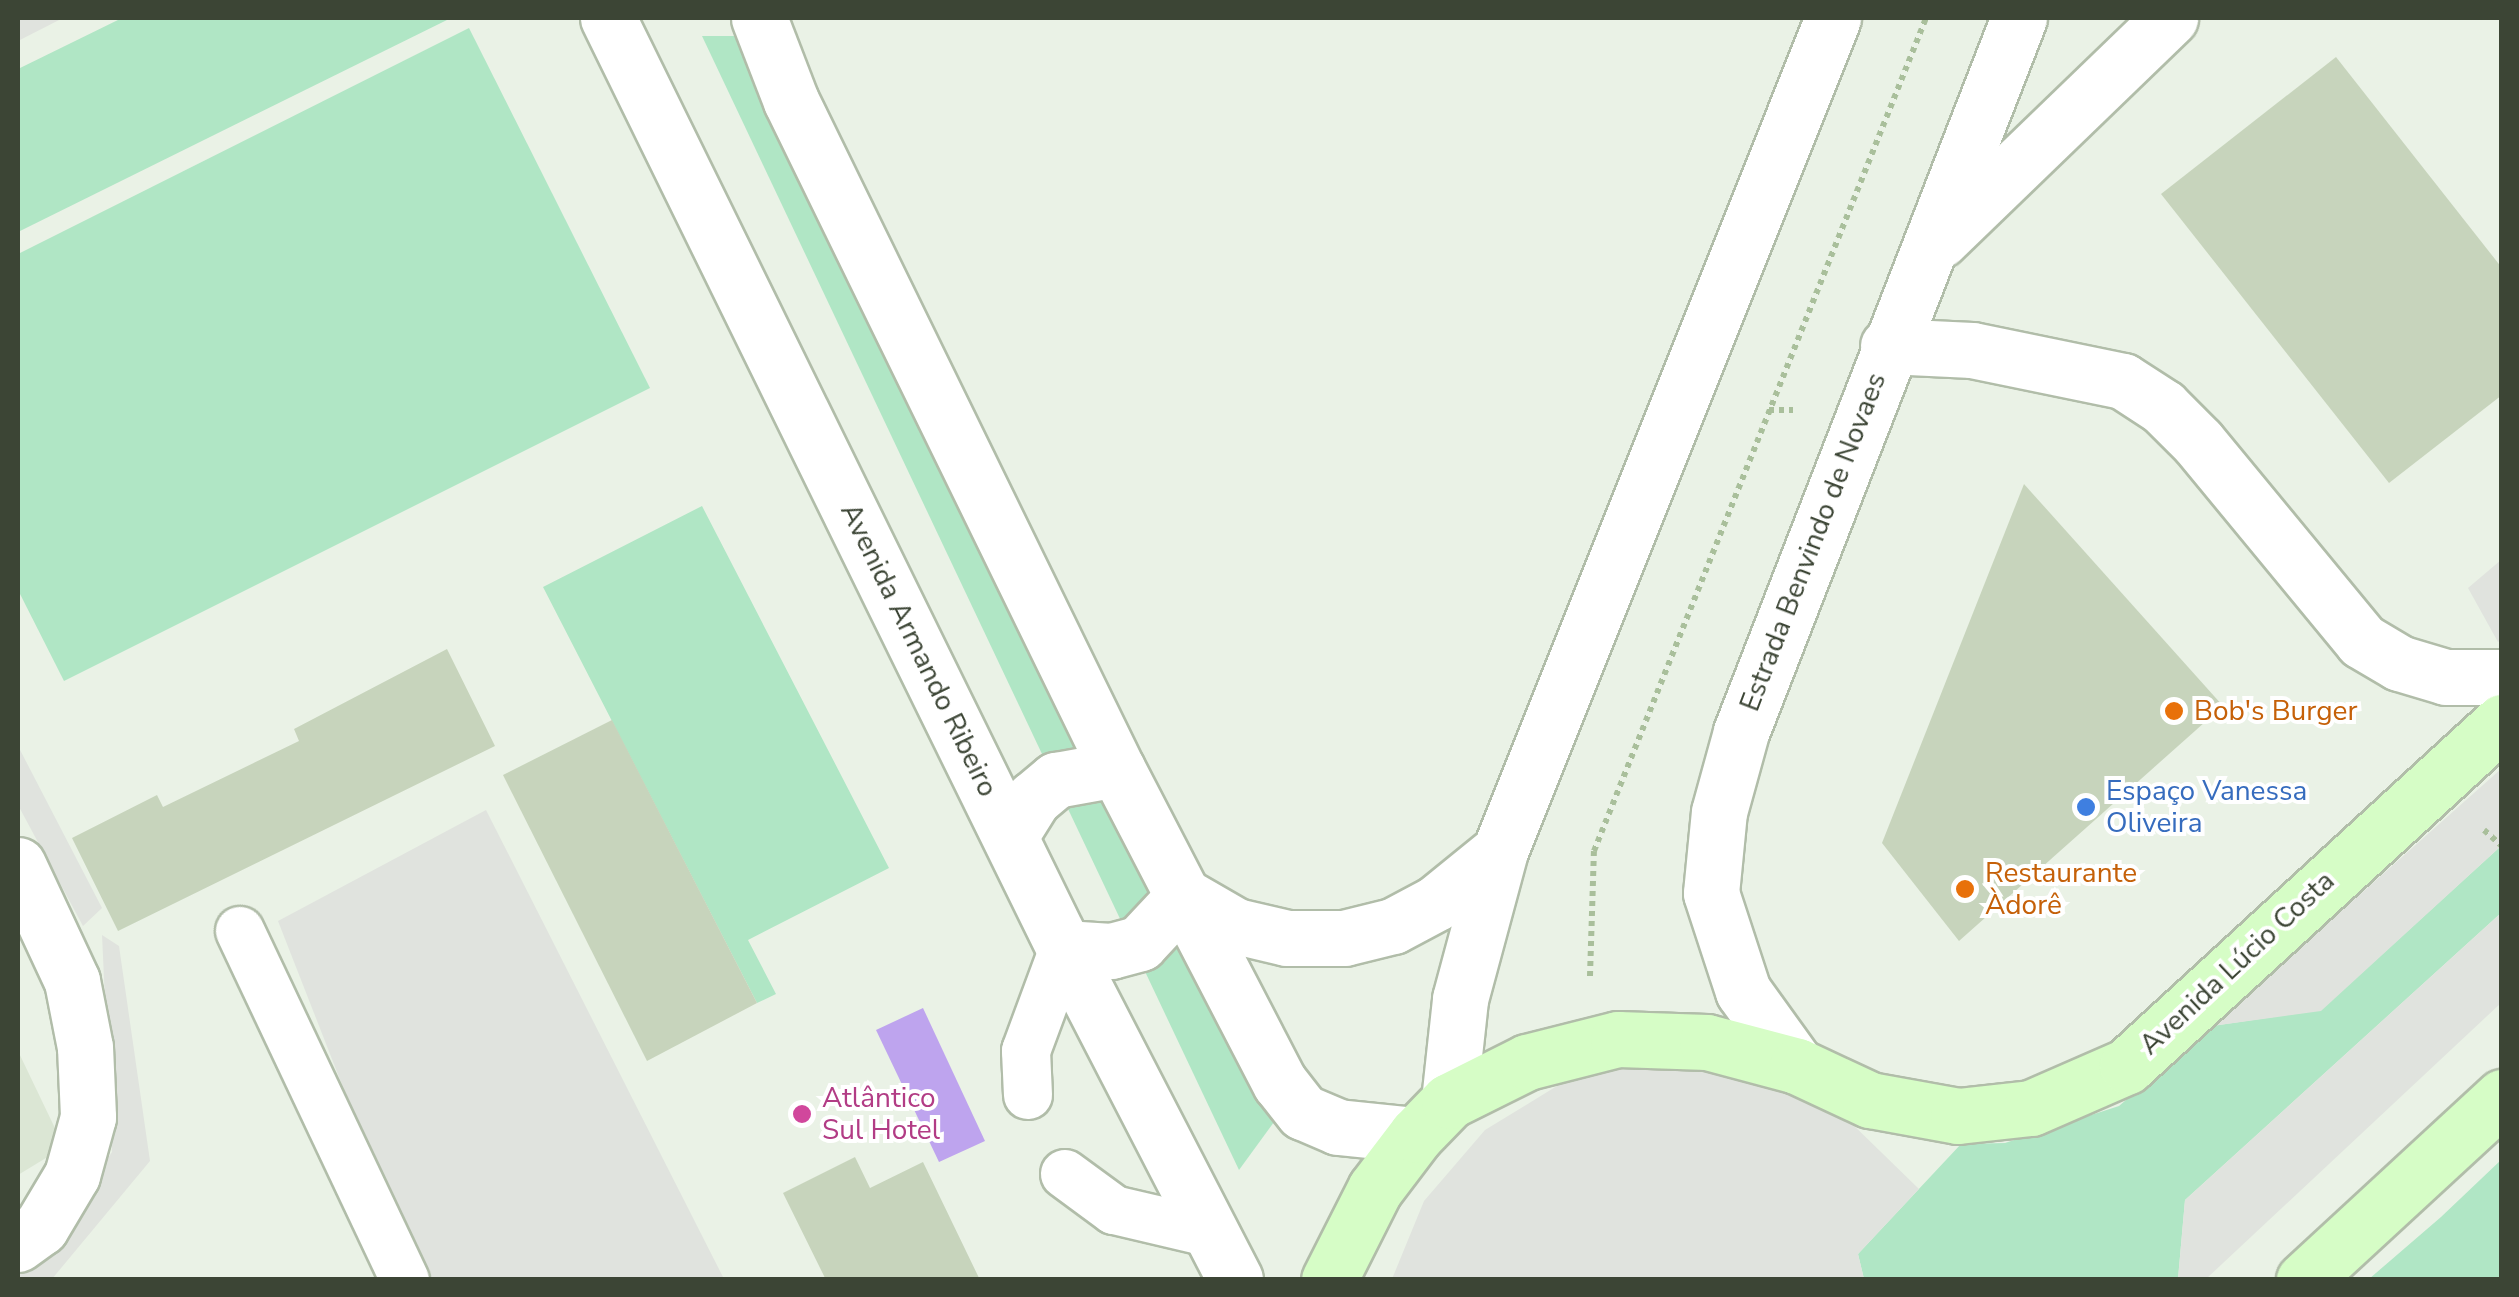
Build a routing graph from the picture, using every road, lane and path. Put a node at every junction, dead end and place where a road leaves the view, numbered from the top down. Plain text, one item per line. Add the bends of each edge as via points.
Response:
1 (608, 18) edge
2 (759, 18) edge
3 (1833, 18) edge
4 (1926, 18) edge
5 (2019, 18) edge
6 (2170, 18) edge
7 (1927, 252) junction
8 (1888, 346) junction
9 (1864, 409) junction
10 (1770, 410) junction
11 (2502, 678) edge
12 (2502, 722) edge
13 (1117, 770) junction
14 (2430, 782) junction
15 (1010, 836) junction
16 (2502, 846) edge
17 (1500, 851) junction
18 (18, 865) edge
19 (1184, 896) junction
20 (240, 932) dead end
21 (1064, 948) junction
22 (1587, 1047) junction
23 (1797, 1066) junction
24 (1028, 1095) dead end
25 (2502, 1097) edge
26 (1432, 1118) junction
27 (1065, 1174) dead end
28 (1208, 1232) junction
29 (18, 1244) edge
30 (405, 1280) edge
31 (1235, 1280) edge
32 (1330, 1280) edge
33 (2304, 1280) edge

1 - 15 street, Avenida Armando Ribeiro
2 - 13 street via 790,101
3 - 17 street
4 - 10 path
5 - 7 street, Estrada Benvindo de Novaes
6 - 7 street
7 - 8 street, Estrada Benvindo de Novaes
8 - 9 street, Estrada Benvindo de Novaes
8 - 11 street via 1972,350 2124,380 2198,442 2362,641 2399,663 2446,678
9 - 10 path
9 - 23 street, Estrada Benvindo de Novaes via 1741,732 1714,860 1711,892 1743,991
10 - 22 path via 1594,851
12 - 14 main road, Avenida Lúcio Costa
13 - 15 street via 1056,780 1033,799
13 - 19 street
14 - 16 path
14 - 23 main road, Avenida Lúcio Costa via 2127,1066 2031,1108 1958,1116 1870,1100
15 - 21 street, Avenida Armando Ribeiro
17 - 19 street via 1436,903 1393,926 1344,938 1287,938 1236,926
17 - 26 street
18 - 29 street via 72,981 85,1047 88,1117 72,1175 41,1227
19 - 21 street via 1140,943 1111,951
19 - 26 street via 1280,1083 1303,1112 1338,1127
20 - 30 lane
21 - 24 lane via 1026,1051
21 - 28 street, Avenida Armando Ribeiro
22 - 23 main road, Avenida Lúcio Costa via 1618,1039 1707,1042
22 - 26 main road, Avenida Lúcio Costa via 1527,1062
25 - 33 main road
26 - 32 main road, Avenida Lúcio Costa via 1375,1190
27 - 28 lane via 1114,1210
28 - 31 street, Avenida Armando Ribeiro

